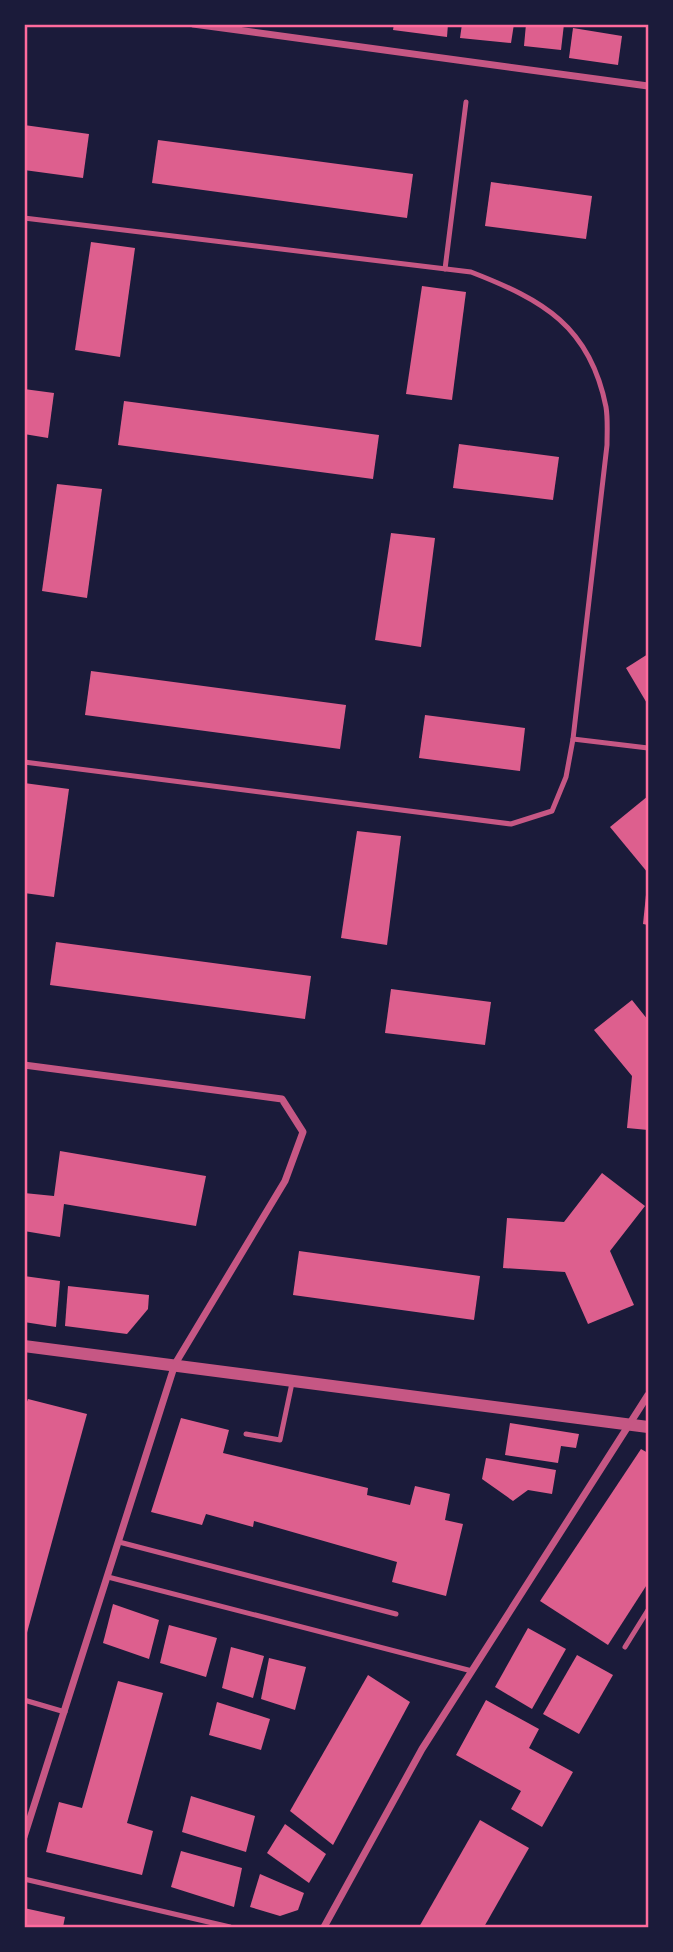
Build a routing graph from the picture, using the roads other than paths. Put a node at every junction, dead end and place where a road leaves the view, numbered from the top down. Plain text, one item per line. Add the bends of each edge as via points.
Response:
1 (193, 24) edge
2 (649, 86) edge
3 (466, 102) dead end
4 (24, 218) edge
5 (445, 269) junction
6 (573, 739) junction
7 (649, 748) edge
8 (24, 762) edge
9 (24, 1065) edge
10 (24, 1346) edge
11 (176, 1364) junction
12 (293, 1380) junction
13 (649, 1395) edge
14 (629, 1424) junction
15 (649, 1427) edge
16 (246, 1434) dead end
17 (119, 1542) junction
18 (108, 1577) junction
19 (649, 1610) edge
20 (396, 1615) dead end
21 (625, 1647) dead end
22 (472, 1671) junction
23 (24, 1700) edge
24 (65, 1712) junction
25 (24, 1837) edge
26 (24, 1879) edge
27 (230, 1927) edge
28 (324, 1927) edge

1 - 2 street
3 - 5 lane
4 - 5 lane
5 - 6 lane via 471,272 516,289 568,326 589,357 606,407 607,445
6 - 7 lane
6 - 8 lane via 566,776 552,811 511,824
9 - 11 street via 282,1099 303,1132 285,1181
10 - 11 street
11 - 12 street
11 - 17 street
12 - 14 street
12 - 16 lane via 280,1440
13 - 14 street
14 - 15 street
14 - 22 street
17 - 18 street
17 - 20 lane
18 - 22 lane
18 - 24 street
19 - 21 lane
22 - 28 street via 422,1749
23 - 24 lane
24 - 25 street
26 - 27 lane

